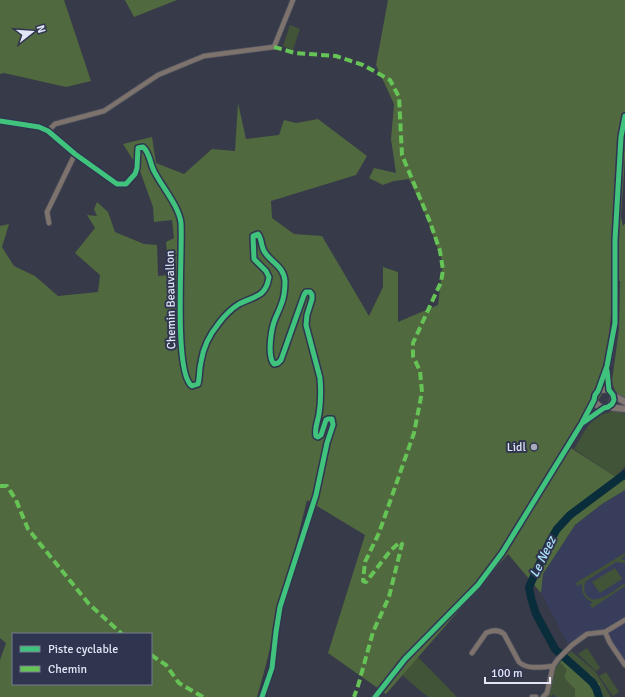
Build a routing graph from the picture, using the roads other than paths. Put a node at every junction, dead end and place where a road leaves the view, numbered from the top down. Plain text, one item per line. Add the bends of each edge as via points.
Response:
1 (293, 0) edge
2 (625, 116) edge
3 (0, 120) edge
4 (48, 131) junction
5 (76, 154) junction
6 (49, 223) dead end
7 (607, 366) junction
8 (598, 391) junction
9 (611, 393) junction
10 (594, 400) junction
11 (625, 402) edge
12 (606, 408) junction
13 (625, 409) edge
14 (582, 424) junction
15 (625, 620) edge
16 (605, 632) junction
17 (472, 653) dead end
18 (625, 665) edge
19 (553, 666) junction
20 (262, 697) edge
21 (375, 697) edge
22 (532, 697) edge
23 (536, 697) edge
24 (543, 697) edge

1 - 4 street via 274,47 204,56 158,75 104,111 55,124
2 - 7 main road via 615,240 616,323
3 - 4 street
4 - 5 street, Chemin Beauvallon
5 - 6 street via 47,212
5 - 20 street, Chemin Beauvallon via 117,184 122,184 135,174 137,151 143,147 153,170 179,213 182,356 187,380 192,386 198,384 204,350 218,324 229,311 261,295 265,290 269,277 254,258 253,236 258,234 263,250 278,265 285,281 282,305 270,338 270,357 274,364 281,360 304,295 310,292 312,295 306,325 321,388 316,436 321,435 326,420 332,419 333,425 316,495 280,607 272,668
7 - 8 main road
7 - 9 main road
8 - 9 main road via 602,389
8 - 10 main road
9 - 11 main road
9 - 12 main road via 614,400
10 - 12 main road via 599,407
10 - 14 main road
12 - 13 main road
12 - 14 main road
14 - 21 main road via 502,553 478,585 405,659
15 - 16 street
16 - 18 street
16 - 19 street via 587,634 572,645
17 - 19 street via 486,633 495,631 504,634 521,665
19 - 24 street via 547,694
22 - 23 street

